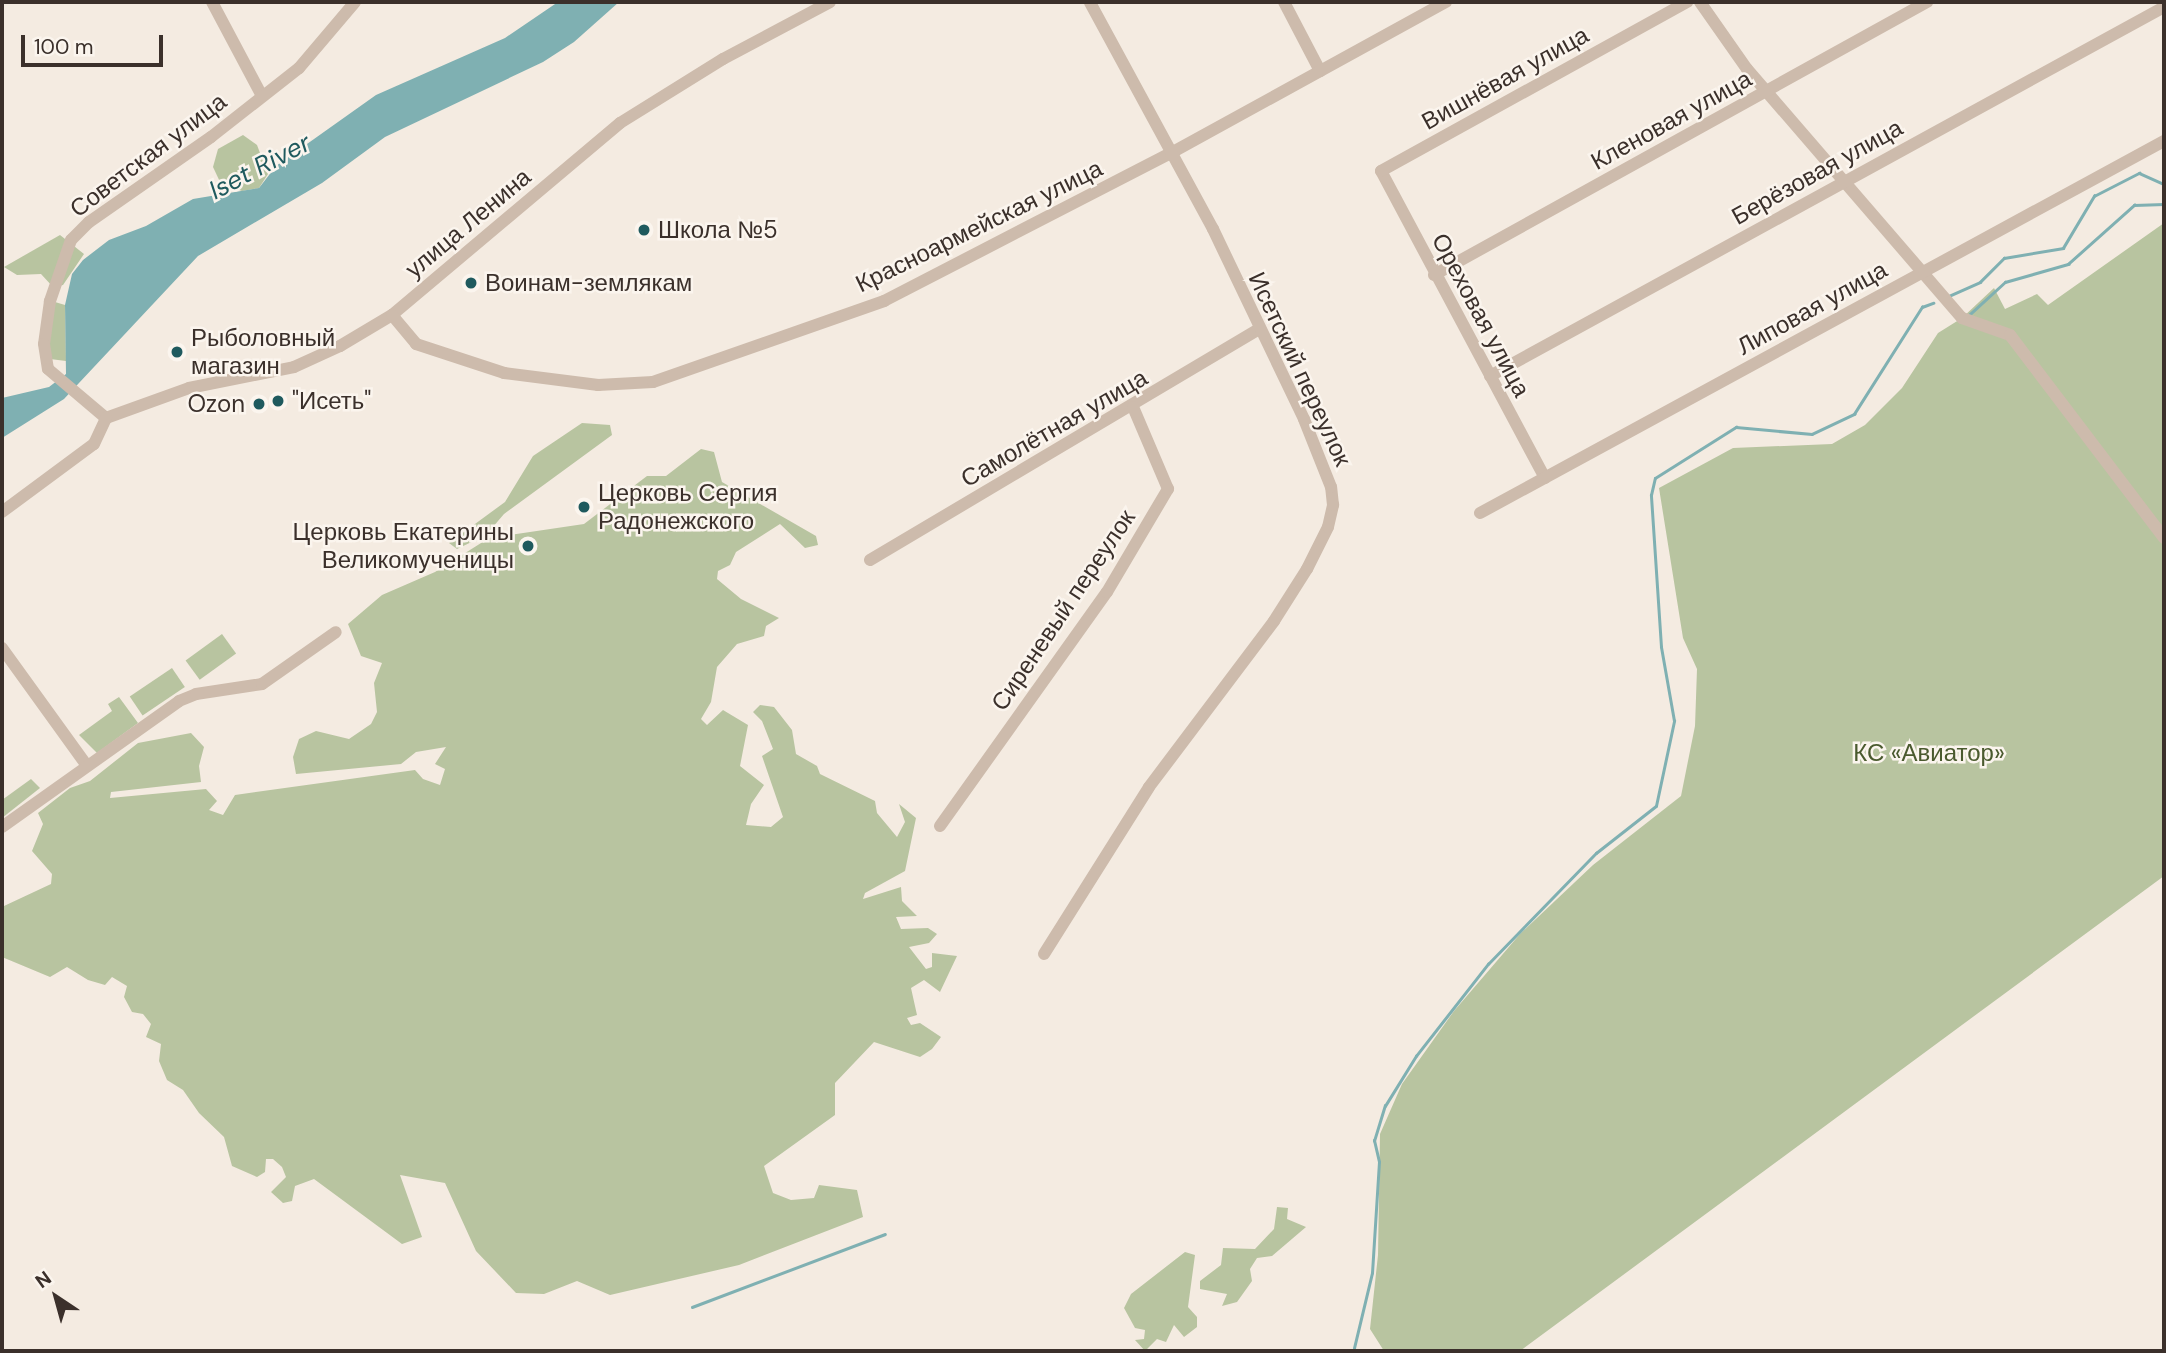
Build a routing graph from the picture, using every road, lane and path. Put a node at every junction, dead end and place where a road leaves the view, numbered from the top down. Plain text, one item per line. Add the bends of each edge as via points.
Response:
1 (212, 2) edge
2 (355, 2) edge
3 (830, 2) edge
4 (1090, 2) edge
5 (1284, 2) edge
6 (1446, 2) edge
7 (1687, 2) edge
8 (1699, 2) edge
9 (1927, 2) edge
10 (2164, 7) edge
11 (1320, 71) junction
12 (1766, 91) junction
13 (262, 96) junction
14 (2164, 141) edge
15 (1171, 153) junction
16 (1381, 171) joint
17 (1844, 181) junction
18 (1920, 272) junction
19 (1434, 275) junction
20 (392, 315) junction
21 (1258, 330) junction
22 (1490, 376) junction
23 (1133, 407) junction
24 (106, 418) junction
25 (1545, 478) junction
26 (2, 512) edge
27 (1480, 513) dead end
28 (2164, 538) edge
29 (870, 560) dead end
30 (336, 632) dead end
31 (2, 648) edge
32 (87, 766) junction
33 (940, 826) dead end
34 (2, 827) edge
35 (1044, 954) dead end

1 - 13 street
2 - 13 street, Советская улица via 299,68
3 - 20 street, улица Ленина via 723,59 620,123
4 - 15 street, Исетский переулок
5 - 11 street
6 - 11 street, Красноармейская улица
7 - 16 street, Вишнёвая улица
8 - 12 street
9 - 12 street, Кленовая улица
10 - 17 street, Берёзовая улица
11 - 15 street, Красноармейская улица
12 - 17 street
12 - 19 street, Кленовая улица
13 - 24 street, Советская улица via 89,222 71,240 50,301 44,344 48,369
14 - 18 street, Липовая улица
15 - 20 street, Красноармейская улица via 884,301 653,382 597,385 504,373 416,344
15 - 21 street, Исетский переулок via 1213,229
16 - 19 street, Ореховая улица
17 - 18 street
17 - 22 street, Берёзовая улица
18 - 25 street, Липовая улица
18 - 28 street via 1969,324 2010,335
19 - 22 street, Ореховая улица
20 - 24 street, улица Ленина via 294,367 189,388
21 - 23 street, Самолётная улица
21 - 35 street, Исетский переулок via 1304,419 1331,487 1328,527 1274,621 1149,787
22 - 25 street, Ореховая улица
23 - 29 street, Самолётная улица
23 - 33 street, Сиреневый переулок via 1168,489 1107,592
24 - 26 street via 94,444
25 - 27 street, Липовая улица
30 - 32 street via 262,684 179,701
31 - 32 street
32 - 34 street

